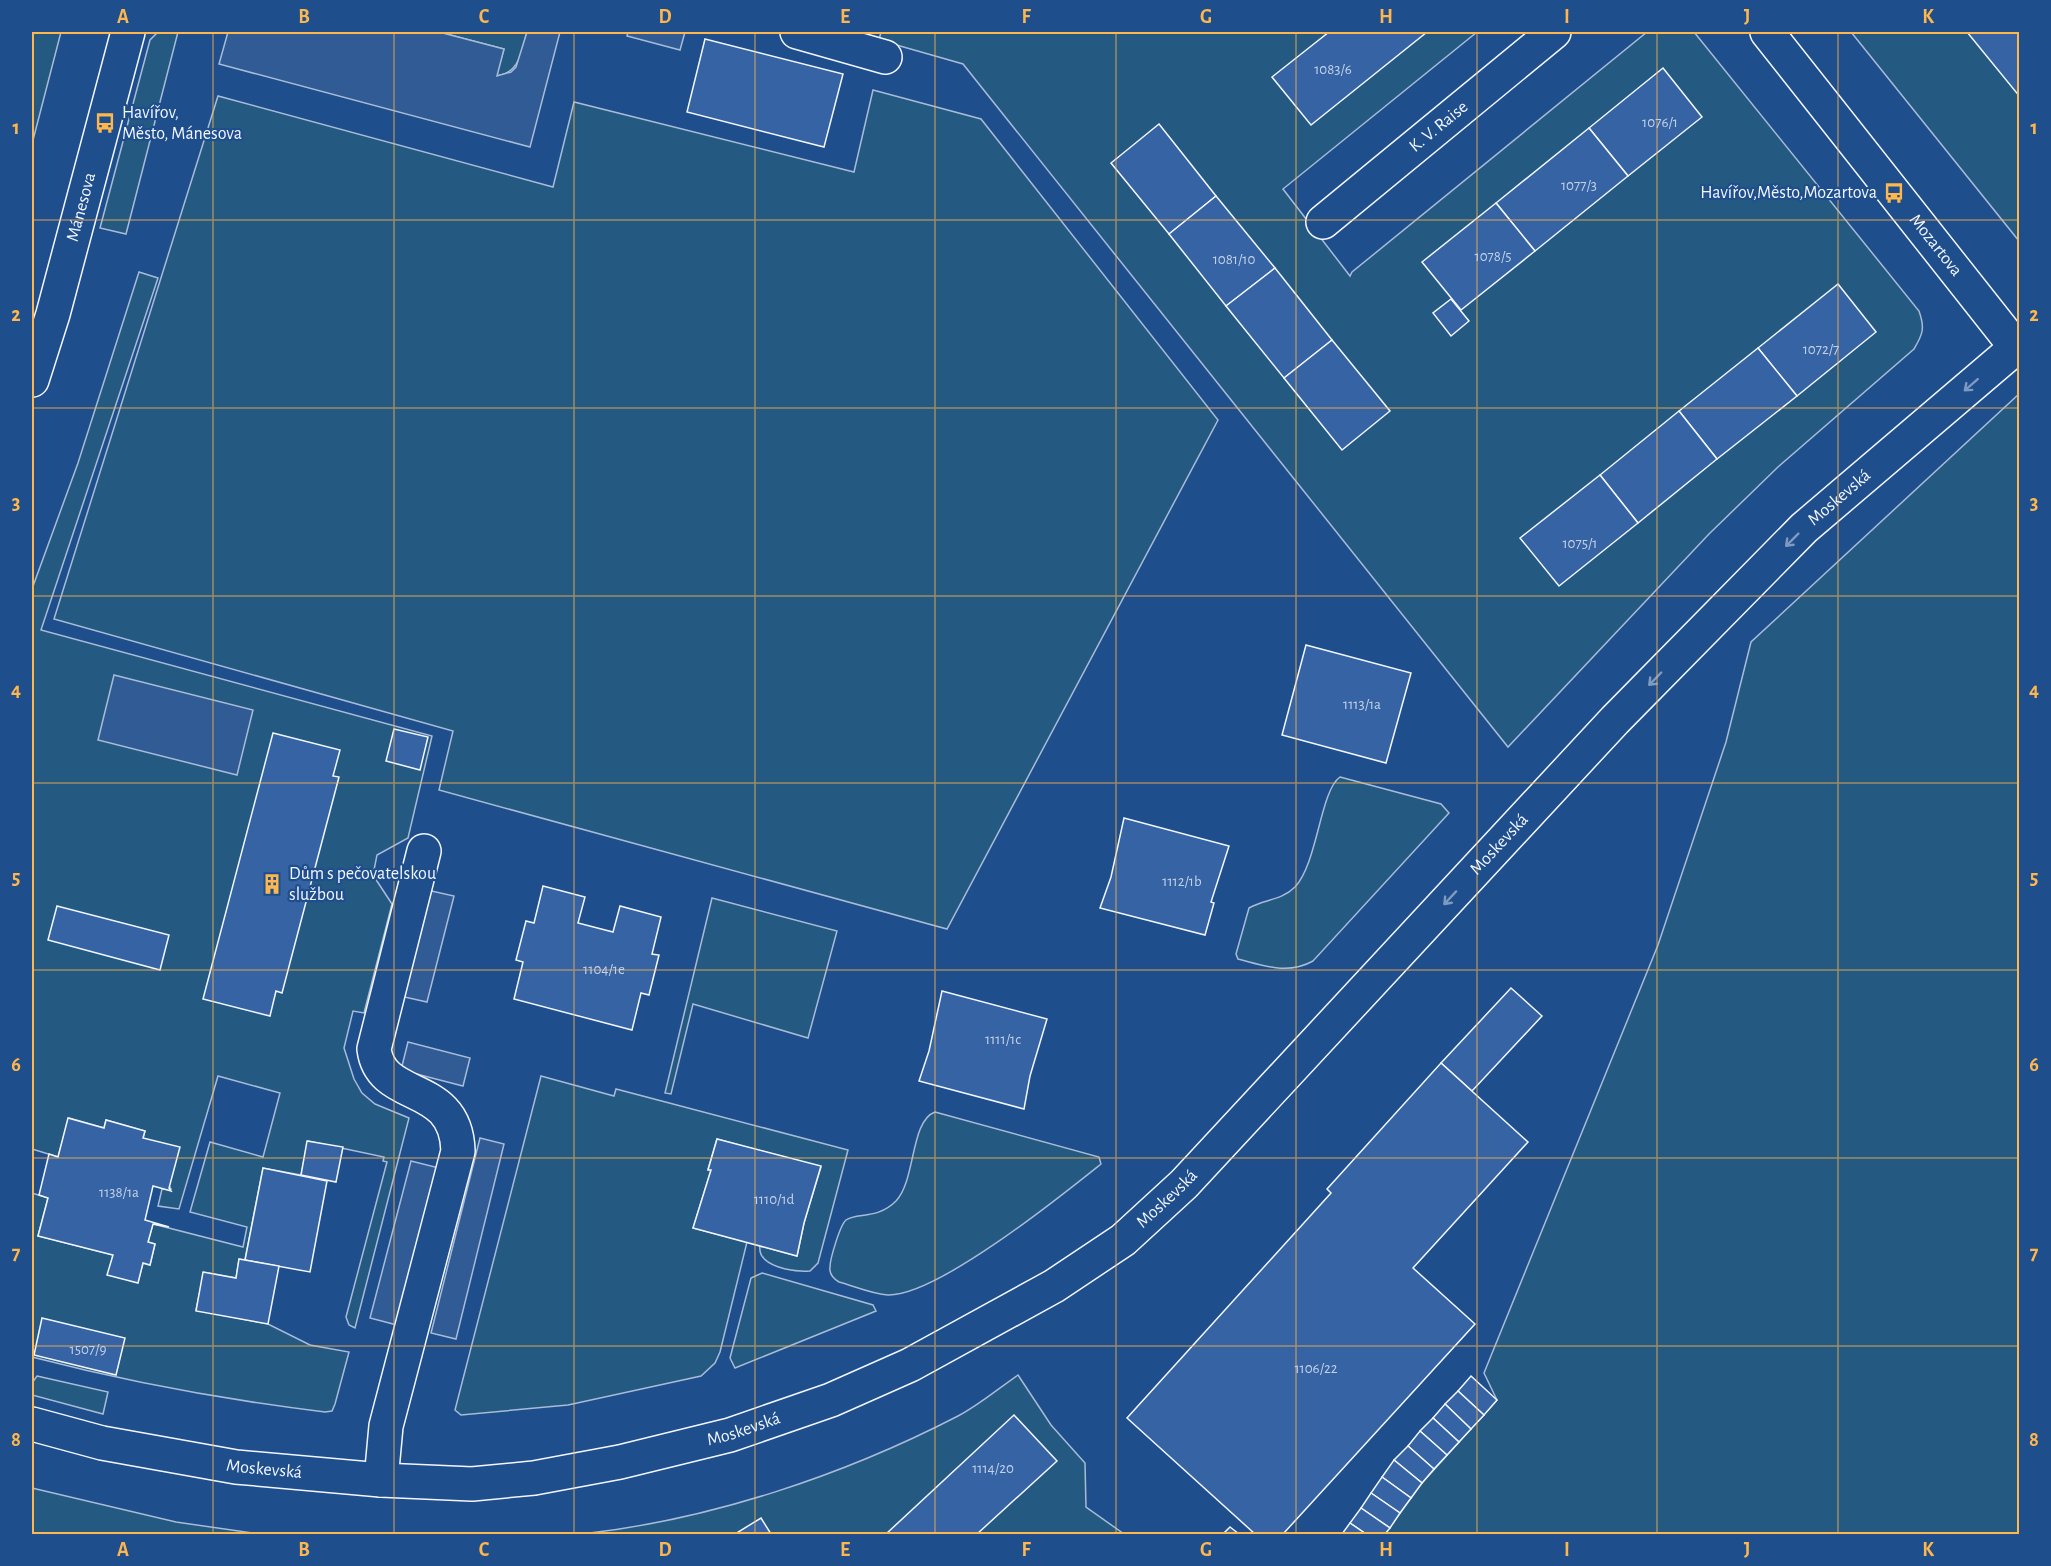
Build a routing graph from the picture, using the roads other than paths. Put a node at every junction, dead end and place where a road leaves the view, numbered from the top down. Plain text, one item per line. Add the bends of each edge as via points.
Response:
1 (128, 32) edge
2 (797, 32) edge
3 (1554, 32) edge
4 (1767, 32) edge
5 (885, 57) dead end
6 (1323, 222) dead end
7 (42, 311) edge
8 (2017, 345) edge
9 (32, 380) edge
10 (424, 851) dead end
11 (32, 1424) edge
12 (381, 1480) junction

1 - 7 street, Mánesova
2 - 5 street
3 - 6 street, K. V. Raise
4 - 8 street, Mozartova
7 - 9 street, Mánesova
8 -> 12 street, Moskevská via 1796,536 1615,720 1184,1184 1123,1240 1054,1286 910,1365 831,1400 730,1435 534,1478 472,1484
10 - 12 street via 374,1049 375,1060 382,1072 439,1104 452,1120 458,1135 458,1151 386,1426
11 - 12 street, Moskevská via 102,1443 236,1467

